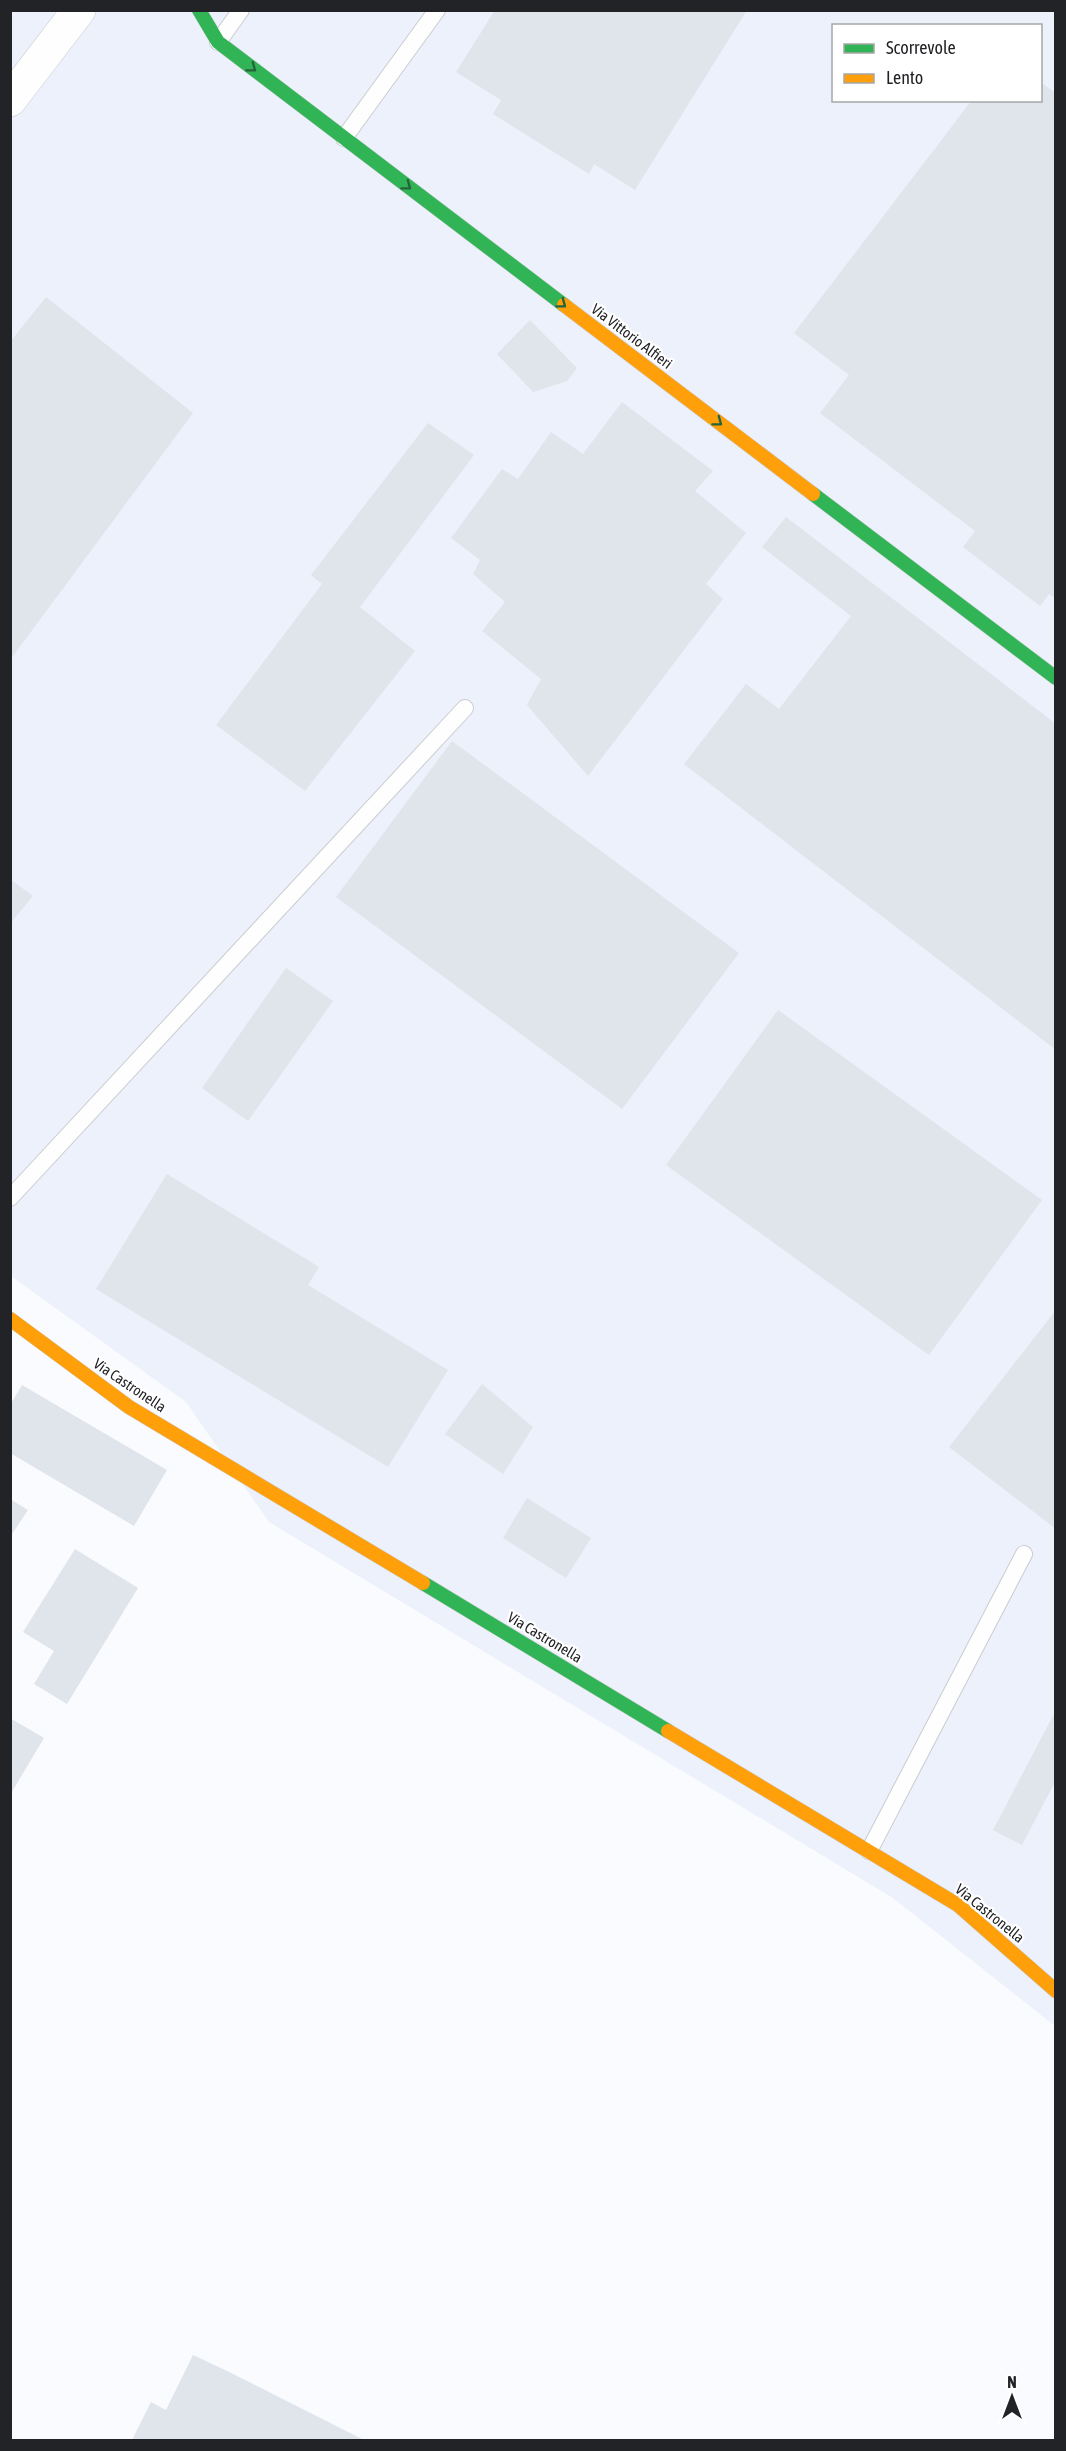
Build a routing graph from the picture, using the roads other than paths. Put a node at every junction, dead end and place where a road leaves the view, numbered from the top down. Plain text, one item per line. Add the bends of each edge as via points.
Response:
1 (80, 10) edge
2 (199, 10) edge
3 (241, 10) edge
4 (437, 10) edge
5 (218, 42) junction
6 (10, 100) edge
7 (344, 138) junction
8 (1056, 678) edge
9 (465, 708) dead end
10 (10, 1198) edge
11 (10, 1319) edge
12 (1024, 1554) dead end
13 (869, 1851) junction
14 (1056, 1991) edge

1 - 6 street
2 - 5 street, Via Vittorio Alfieri
3 - 5 lane
4 - 7 lane
5 -> 7 street, Via Vittorio Alfieri
7 -> 8 street, Via Vittorio Alfieri
9 - 10 lane
11 - 13 street, Via Castronella via 129,1407
12 - 13 lane
13 - 14 street, Via Castronella via 957,1905

